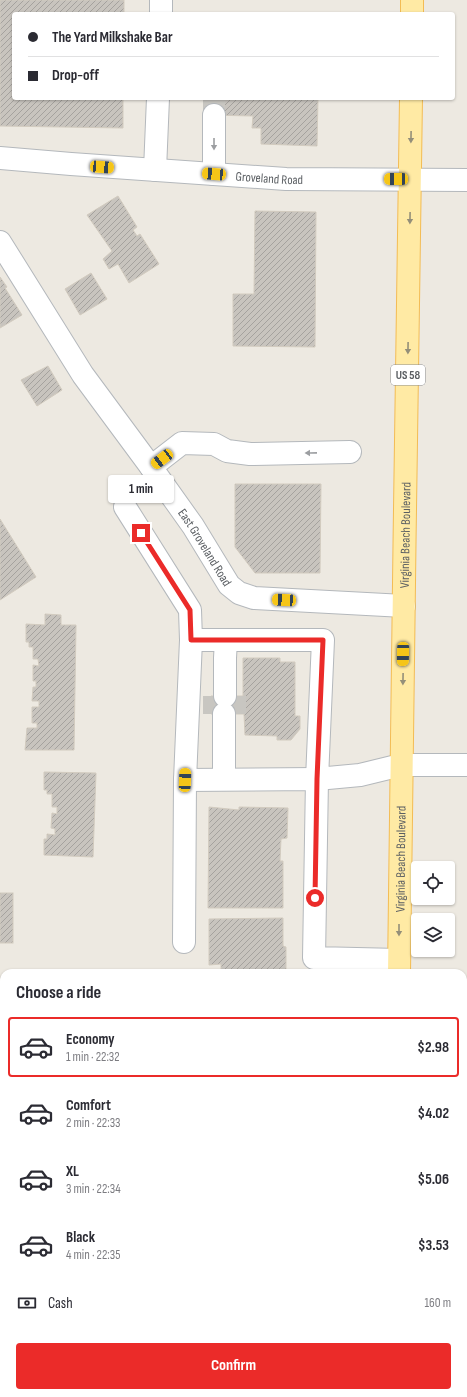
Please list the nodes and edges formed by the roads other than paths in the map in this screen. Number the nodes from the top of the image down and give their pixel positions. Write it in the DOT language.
graph roads {
  1 [pos="161,0"];
  2 [pos="412,0"];
  3 [pos="161,12"];
  4 [pos="412,12"];
  5 [pos="158,100"];
  6 [pos="411,100"];
  7 [pos="214,115"];
  8 [pos="0,158"];
  9 [pos="155,170"];
  10 [pos="214,174"];
  11 [pos="410,179"];
  12 [pos="467,180"];
  13 [pos="0,242"];
  14 [pos="350,452"];
  15 [pos="151,467"];
  16 [pos="125,507"];
  17 [pos="404,606"];
  18 [pos="191,640"];
  19 [pos="226,649"];
  20 [pos="401,765"];
  21 [pos="467,765"];
  22 [pos="317,779"];
  23 [pos="185,780"];
  24 [pos="224,780"];
  25 [pos="184,942"];
  26 [pos="399,966"];
  1 -- 3 [label="street"];
  2 -- 4 [label="main road"];
  5 -- 9 [label="street"];
  6 -- 11 [label="main road, Virginia Beach Boulevard / US 58, one-way"];
  7 -- 10 [label="street, one-way"];
  8 -- 9 [label="street, Groveland Road"];
  9 -- 10 [label="street, Groveland Road"];
  10 -- 11 [label="street, Groveland Road"];
  11 -- 12 [label="street, Groveland Road"];
  11 -- 17 [label="main road, Virginia Beach Boulevard / US 58, one-way"];
  13 -- 15 [label="street, East Groveland Road"];
  14 -- 15 [label="street, one-way"];
  15 -- 17 [label="street, East Groveland Road"];
  16 -- 18 [label="street"];
  17 -- 20 [label="main road, Virginia Beach Boulevard / US 58, one-way"];
  18 -- 19 [label="street"];
  18 -- 23 [label="street"];
  19 -- 22 [label="street"];
  19 -- 24 [label="street"];
  20 -- 21 [label="street"];
  20 -- 22 [label="street"];
  20 -- 26 [label="main road, Virginia Beach Boulevard / US 58, one-way"];
  22 -- 24 [label="street"];
  22 -- 26 [label="street"];
  23 -- 24 [label="street"];
  23 -- 25 [label="street"];
}
